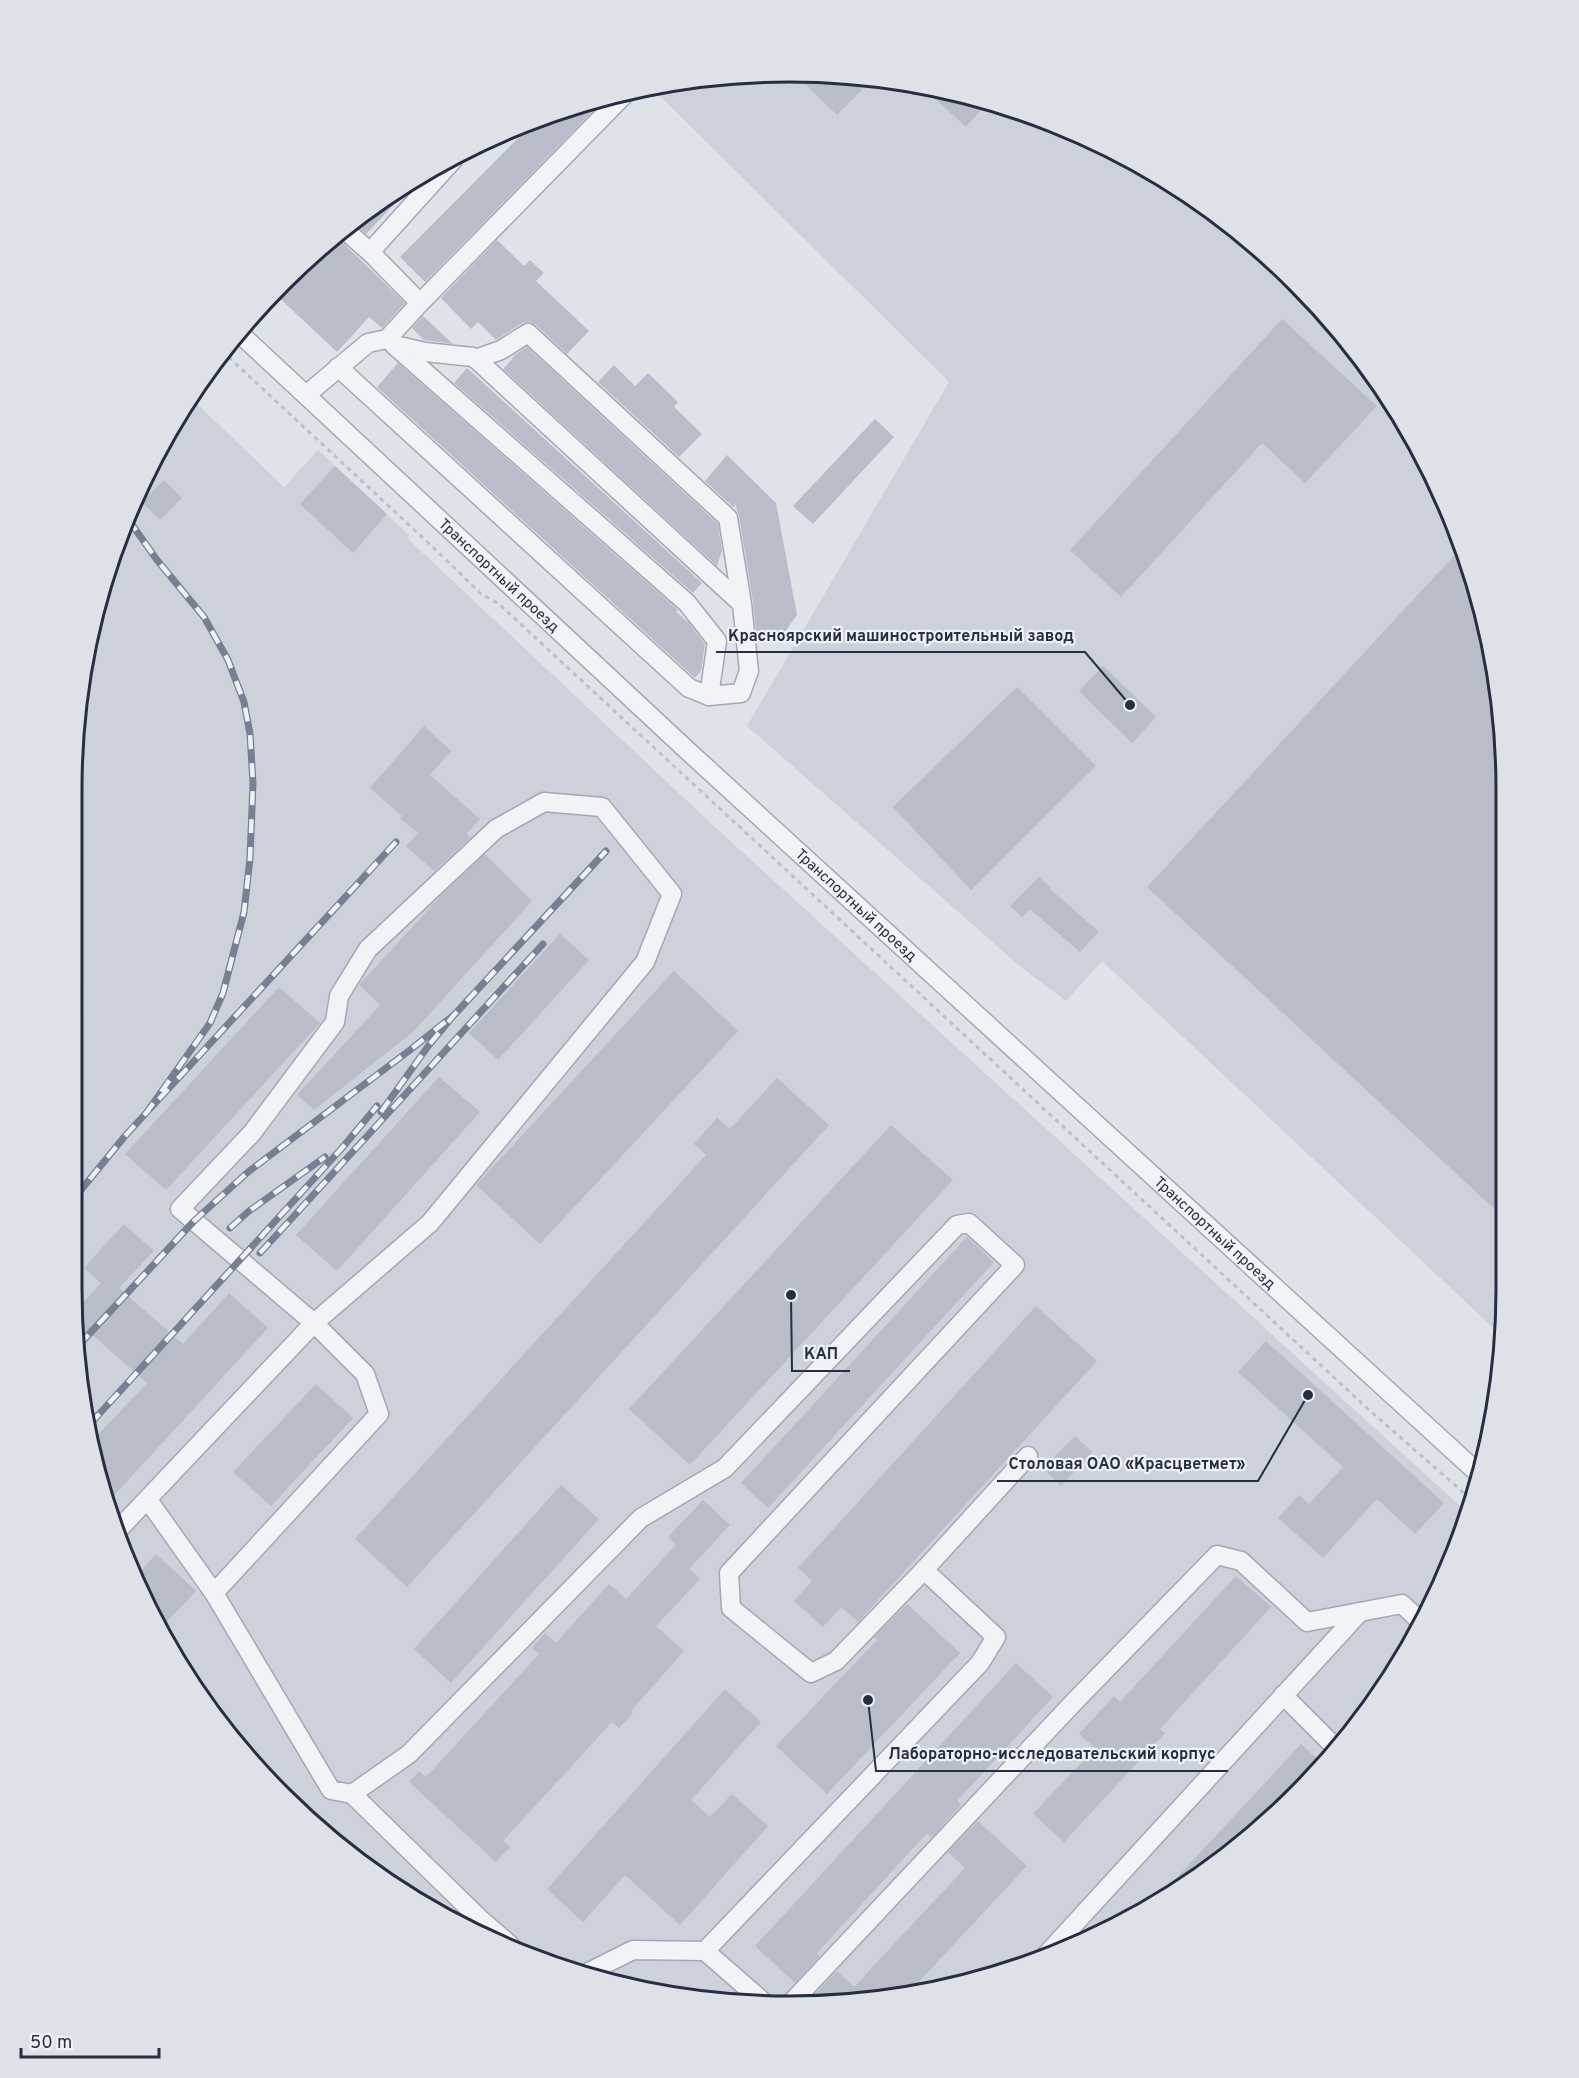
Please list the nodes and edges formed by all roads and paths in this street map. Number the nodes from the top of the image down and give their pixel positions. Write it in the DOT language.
graph roads {
  1 [pos="614,105"];
  2 [pos="439,175"];
  3 [pos="351,235"];
  4 [pos="370,252"];
  5 [pos="420,303"];
  6 [pos="245,339"];
  7 [pos="391,342"];
  8 [pos="230,358"];
  9 [pos="476,360"];
  10 [pos="338,367"];
  11 [pos="306,395"];
  12 [pos="742,604"];
  13 [pos="709,696"];
  14 [pos="314,1323"];
  15 [pos="1028,1456"];
  16 [pos="1473,1468"];
  17 [pos="1465,1494"];
  18 [pos="148,1500"];
  19 [pos="123,1525"];
  20 [pos="924,1570"];
  21 [pos="213,1593"];
  22 [pos="1360,1612"];
  23 [pos="1416,1617"];
  24 [pos="1283,1695"];
  25 [pos="1331,1743"];
  26 [pos="352,1794"];
  27 [pos="469,1919"];
  28 [pos="1057,1943"];
  29 [pos="705,1951"];
  30 [pos="597,1968"];
  31 [pos="754,1994"];
  32 [pos="798,1996"];
  1 -- 5 [label="street"];
  2 -- 4 [label="street"];
  3 -- 4 [label="street"];
  4 -- 5 [label="street"];
  5 -- 7 [label="street"];
  6 -- 11 [label="street, Транспортный проезд"];
  7 -- 9 [label="street"];
  7 -- 10 [label="street"];
  7 -- 13 [label="street"];
  8 -- 17 [label="path"];
  9 -- 12 [label="street"];
  9 -- 12 [label="street"];
  10 -- 11 [label="street"];
  10 -- 13 [label="street"];
  11 -- 16 [label="street, Транспортный проезд"];
  12 -- 13 [label="street"];
  14 -- 14 [label="street"];
  14 -- 18 [label="street"];
  14 -- 21 [label="street"];
  15 -- 20 [label="street"];
  18 -- 19 [label="street"];
  18 -- 21 [label="street"];
  20 -- 26 [label="street"];
  20 -- 29 [label="street"];
  21 -- 26 [label="street"];
  22 -- 23 [label="street"];
  22 -- 24 [label="street"];
  22 -- 32 [label="street"];
  24 -- 25 [label="street"];
  24 -- 28 [label="street"];
  26 -- 27 [label="street"];
  29 -- 30 [label="street"];
  29 -- 31 [label="street"];
}
